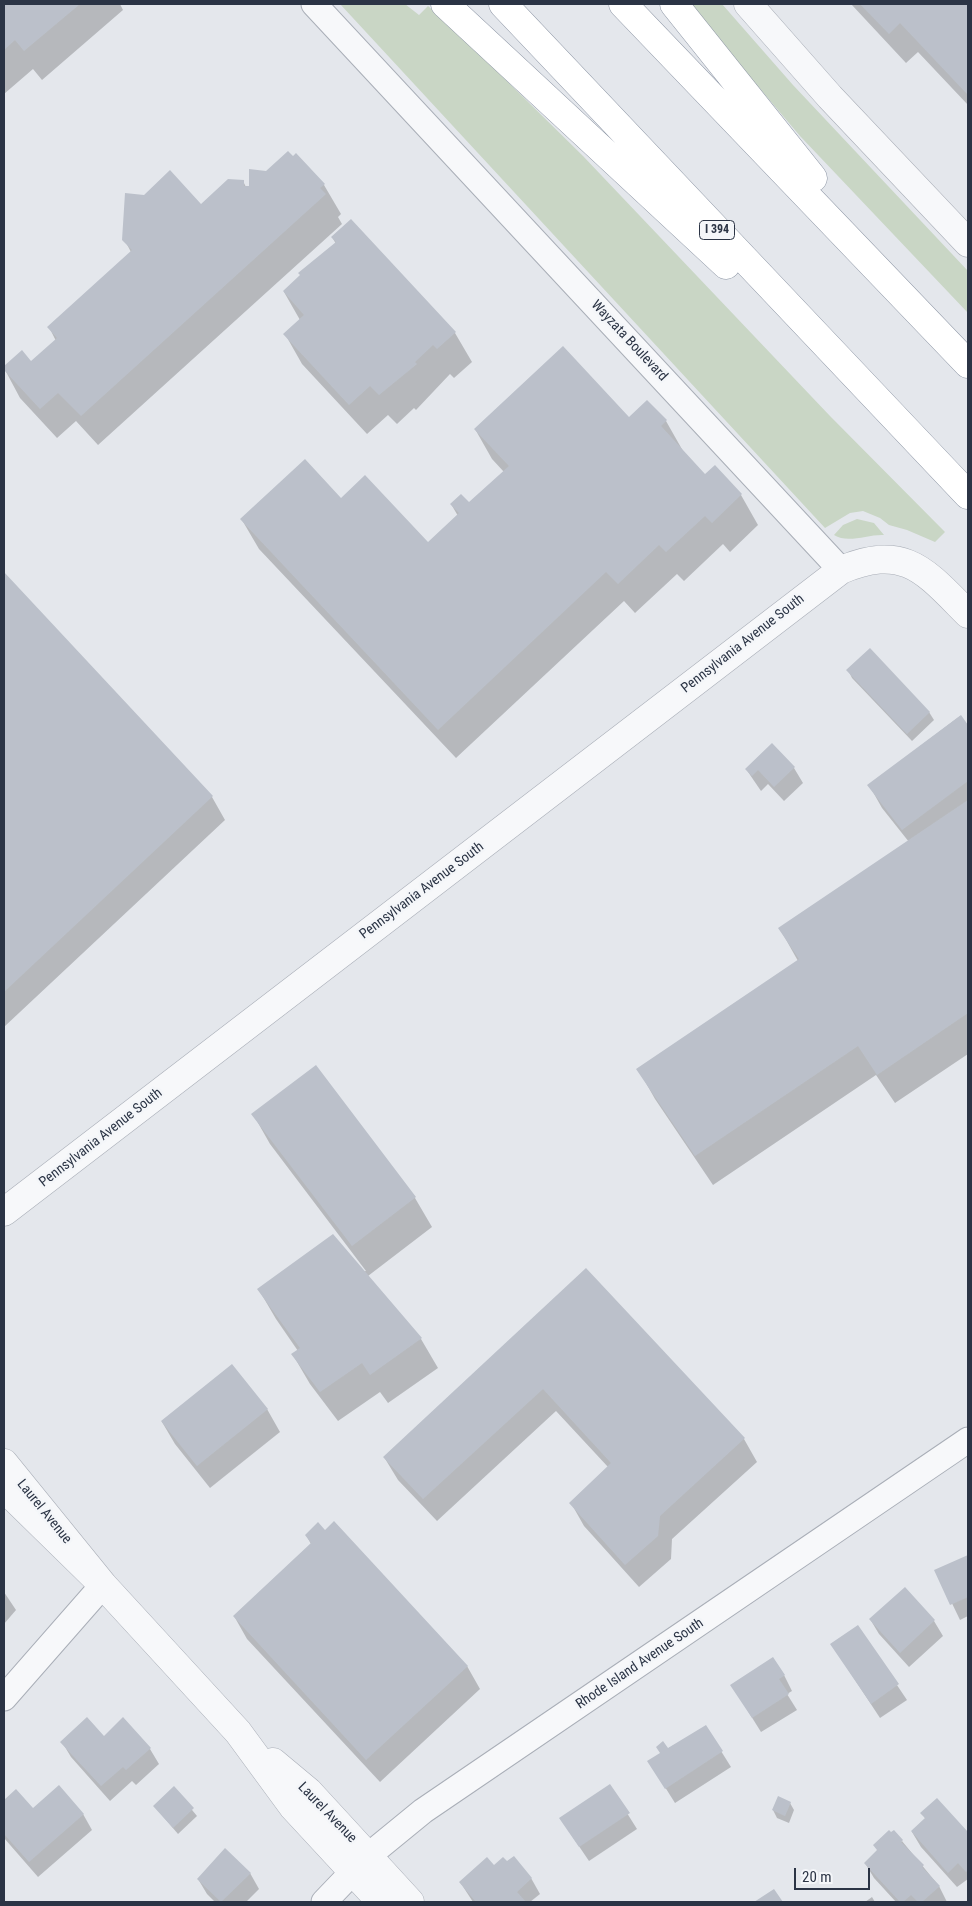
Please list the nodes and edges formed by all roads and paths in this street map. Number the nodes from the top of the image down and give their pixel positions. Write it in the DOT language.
graph roads {
  1 [pos="314,4"];
  2 [pos="445,4"];
  3 [pos="503,4"];
  4 [pos="623,4"];
  5 [pos="674,4"];
  6 [pos="748,4"];
  7 [pos="968,243"];
  8 [pos="917,309"];
  9 [pos="968,364"];
  10 [pos="931,456"];
  11 [pos="968,496"];
  12 [pos="841,570"];
  13 [pos="968,614"];
  14 [pos="4,1212"];
  15 [pos="968,1440"];
  16 [pos="4,1463"];
  17 [pos="4,1488"];
  18 [pos="103,1585"];
  19 [pos="4,1698"];
  20 [pos="360,1864"];
  21 [pos="324,1902"];
  22 [pos="381,1902"];
  23 [pos="410,1902"];
  1 -- 12 [label="street, Wayzata Boulevard"];
  2 -- 10 [label="highway"];
  3 -- 10 [label="highway, I 394"];
  4 -- 8 [label="highway"];
  5 -- 8 [label="highway"];
  6 -- 7 [label="street"];
  8 -- 9 [label="highway"];
  10 -- 11 [label="highway, I 394"];
  12 -- 13 [label="street"];
  12 -- 14 [label="street, Pennsylvania Avenue South"];
  15 -- 20 [label="street, Rhode Island Avenue South"];
  16 -- 18 [label="street, Laurel Avenue"];
  17 -- 18 [label="street, Laurel Avenue"];
  18 -- 19 [label="street"];
  18 -- 20 [label="street, Laurel Avenue"];
  20 -- 21 [label="street, Rhode Island Avenue South"];
  20 -- 22 [label="street, Laurel Avenue"];
  20 -- 23 [label="street, Laurel Avenue"];
}
